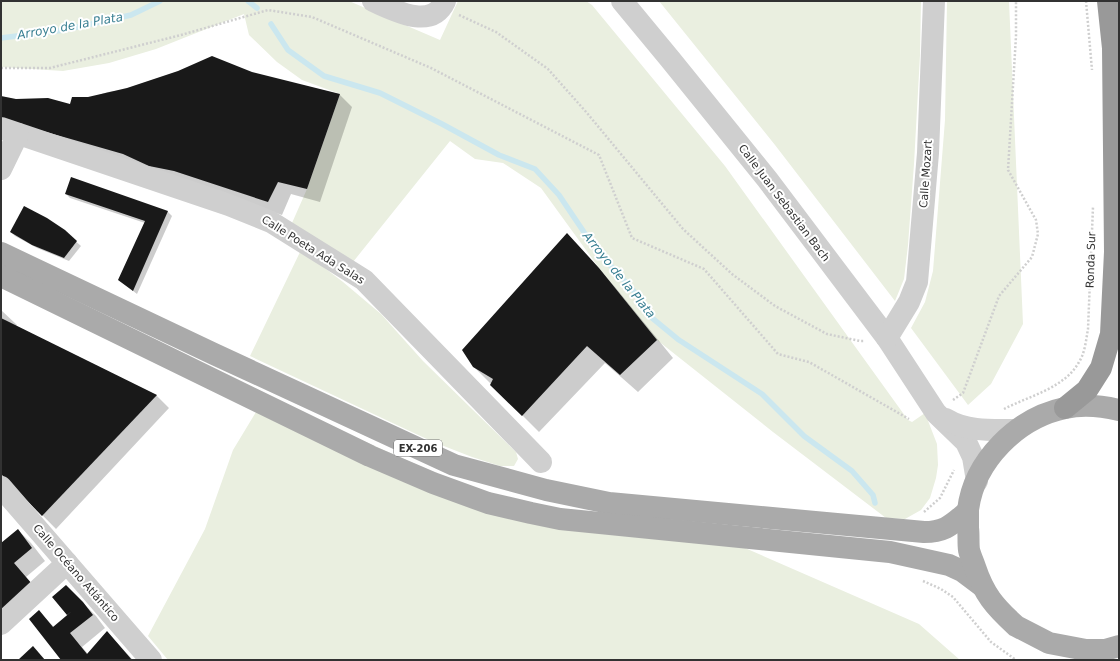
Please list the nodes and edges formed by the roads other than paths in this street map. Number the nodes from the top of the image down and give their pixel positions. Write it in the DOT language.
graph roads {
  1 [pos="373,1"];
  2 [pos="622,1"];
  3 [pos="934,1"];
  4 [pos="1108,1"];
  5 [pos="440,7"];
  6 [pos="9,131"];
  7 [pos="1,169"];
  8 [pos="1,253"];
  9 [pos="1,276"];
  10 [pos="886,338"];
  11 [pos="1065,408"];
  12 [pos="1119,410"];
  13 [pos="936,413"];
  14 [pos="1016,430"];
  15 [pos="541,462"];
  16 [pos="977,480"];
  17 [pos="1,487"];
  18 [pos="968,510"];
  19 [pos="67,562"];
  20 [pos="982,586"];
  21 [pos="1,624"];
  22 [pos="1119,646"];
  23 [pos="151,660"];
  1 -- 5 [label="street"];
  2 -- 10 [label="street, Calle Juan Sebastian Bach"];
  3 -- 10 [label="street, Calle Mozart"];
  4 -- 11 [label="highway"];
  6 -- 7 [label="street"];
  6 -- 15 [label="street, Calle Poeta Ada Salas"];
  8 -- 18 [label="main road, EX-206"];
  9 -- 20 [label="main road"];
  10 -- 13 [label="street, Calle Juan Sebastian Bach"];
  11 -- 12 [label="main road"];
  11 -- 14 [label="main road"];
  13 -- 14 [label="street, Calle Juan Sebastian Bach"];
  13 -- 16 [label="street, Calle Juan Sebastian Bach"];
  14 -- 16 [label="main road"];
  16 -- 18 [label="main road"];
  17 -- 19 [label="street, Calle Océano Atlántico"];
  18 -- 20 [label="main road"];
  19 -- 21 [label="street"];
  19 -- 23 [label="street, Calle Océano Atlántico"];
  20 -- 22 [label="main road"];
}
